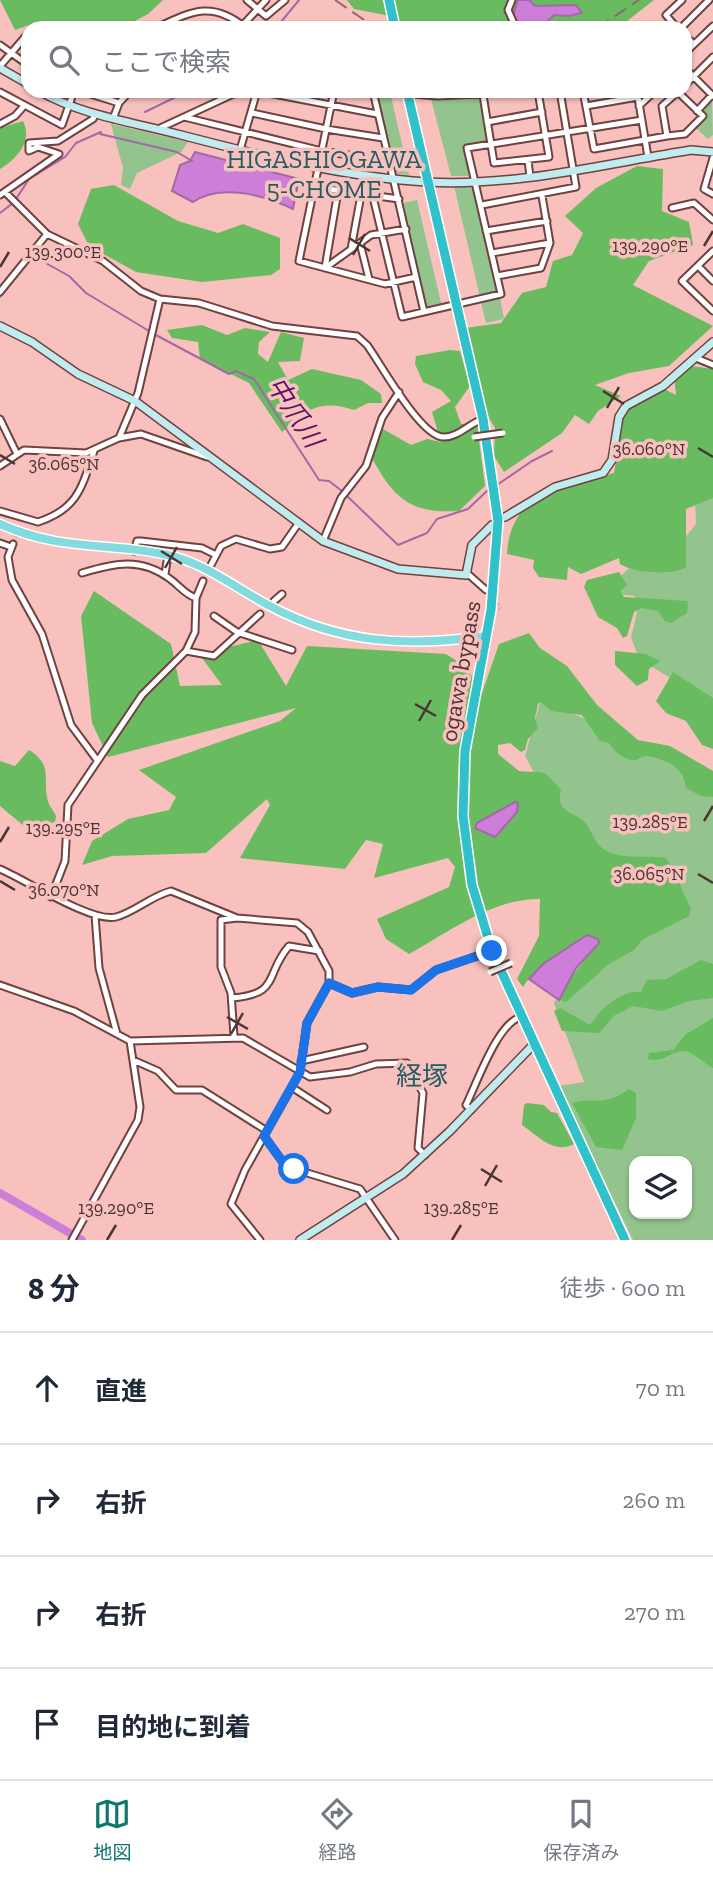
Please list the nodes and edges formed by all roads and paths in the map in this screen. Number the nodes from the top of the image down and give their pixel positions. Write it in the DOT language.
graph roads {
  1 [pos="247,0"];
  2 [pos="266,0"];
  3 [pos="285,0"];
  4 [pos="390,0"];
  5 [pos="512,0"];
  6 [pos="681,0"];
  7 [pos="709,0"];
  8 [pos="257,10"];
  9 [pos="169,21"];
  10 [pos="234,21"];
  11 [pos="248,21"];
  12 [pos="394,21"];
  13 [pos="513,21"];
  14 [pos="672,21"];
  15 [pos="686,21"];
  16 [pos="713,26"];
  17 [pos="21,42"];
  18 [pos="694,44"];
  19 [pos="0,45"];
  20 [pos="11,54"];
  21 [pos="713,57"];
  22 [pos="21,60"];
  23 [pos="0,67"];
  24 [pos="694,76"];
  25 [pos="21,80"];
  26 [pos="711,92"];
  27 [pos="1,94"];
  28 [pos="54,98"];
  29 [pos="71,98"];
  30 [pos="107,98"];
  31 [pos="124,98"];
  32 [pos="225,98"];
  33 [pos="256,98"];
  34 [pos="290,98"];
  35 [pos="332,98"];
  36 [pos="374,98"];
  37 [pos="409,98"];
  38 [pos="483,98"];
  39 [pos="539,98"];
  40 [pos="562,98"];
  41 [pos="584,98"];
  42 [pos="620,98"];
  43 [pos="638,98"];
  44 [pos="648,98"];
  45 [pos="671,98"];
  46 [pos="685,98"];
  47 [pos="119,103"];
  48 [pos="68,105"];
  49 [pos="586,106"];
  50 [pos="639,106"];
  51 [pos="23,107"];
  52 [pos="330,107"];
  53 [pos="697,111"];
  54 [pos="542,112"];
  55 [pos="251,113"];
  56 [pos="95,114"];
  57 [pos="377,114"];
  58 [pos="184,117"];
  59 [pos="114,120"];
  60 [pos="642,120"];
  61 [pos="487,122"];
  62 [pos="0,124"];
  63 [pos="158,129"];
  64 [pos="589,129"];
  65 [pos="326,130"];
  66 [pos="567,132"];
  67 [pos="246,134"];
  68 [pos="545,136"];
  69 [pos="667,136"];
  70 [pos="383,138"];
  71 [pos="645,141"];
  72 [pos="490,144"];
  73 [pos="240,149"];
  74 [pos="322,151"];
  75 [pos="713,152"];
  76 [pos="648,157"];
  77 [pos="713,158"];
  78 [pos="528,160"];
  79 [pos="388,161"];
  80 [pos="317,169"];
  81 [pos="574,170"];
  82 [pos="712,170"];
  83 [pos="530,177"];
  84 [pos="394,179"];
  85 [pos="475,181"];
  86 [pos="429,182"];
  87 [pos="314,187"];
  88 [pos="338,191"];
  89 [pos="2,193"];
  90 [pos="713,194"];
  91 [pos="361,195"];
  92 [pos="542,195"];
  93 [pos="373,197"];
  94 [pos="399,199"];
  95 [pos="482,205"];
  96 [pos="672,208"];
  97 [pos="713,220"];
  98 [pos="547,221"];
  99 [pos="406,229"];
  100 [pos="486,231"];
  101 [pos="382,233"];
  102 [pos="47,234"];
  103 [pos="360,243"];
  104 [pos="550,243"];
  105 [pos="351,249"];
  106 [pos="713,251"];
  107 [pos="492,253"];
  108 [pos="698,266"];
  109 [pos="325,268"];
  110 [pos="497,276"];
  111 [pos="416,277"];
  112 [pos="369,279"];
  113 [pos="713,281"];
  114 [pos="393,282"];
  115 [pos="0,292"];
  116 [pos="160,299"];
  117 [pos="456,305"];
  118 [pos="713,311"];
  119 [pos="424,312"];
  120 [pos="0,326"];
  121 [pos="713,342"];
  122 [pos="696,358"];
  123 [pos="713,365"];
  124 [pos="398,392"];
  125 [pos="135,401"];
  126 [pos="0,419"];
  127 [pos="482,419"];
  128 [pos="503,433"];
  129 [pos="119,438"];
  130 [pos="474,438"];
  131 [pos="94,451"];
  132 [pos="16,452"];
  133 [pos="215,458"];
  134 [pos="0,466"];
  135 [pos="0,511"];
  136 [pos="505,517"];
  137 [pos="0,524"];
  138 [pos="298,524"];
  139 [pos="492,525"];
  140 [pos="323,541"];
  141 [pos="0,543"];
  142 [pos="134,551"];
  143 [pos="167,555"];
  144 [pos="216,555"];
  145 [pos="211,565"];
  146 [pos="82,573"];
  147 [pos="468,574"];
  148 [pos="164,575"];
  149 [pos="203,581"];
  150 [pos="486,590"];
  151 [pos="282,594"];
  152 [pos="196,598"];
  153 [pos="274,601"];
  154 [pos="260,614"];
  155 [pos="214,616"];
  156 [pos="239,632"];
  157 [pos="486,636"];
  158 [pos="292,650"];
  159 [pos="186,651"];
  160 [pos="97,760"];
  161 [pos="0,869"];
  162 [pos="51,897"];
  163 [pos="95,915"];
  164 [pos="237,918"];
  165 [pos="318,951"];
  166 [pos="492,951"];
  167 [pos="511,963"];
  168 [pos="490,972"];
  169 [pos="329,983"];
  170 [pos="0,985"];
  171 [pos="232,998"];
  172 [pos="521,1017"];
  173 [pos="117,1034"];
  174 [pos="234,1036"];
  175 [pos="131,1041"];
  176 [pos="533,1045"];
  177 [pos="364,1047"];
  178 [pos="133,1060"];
  179 [pos="301,1061"];
  180 [pos="300,1072"];
  181 [pos="293,1088"];
  182 [pos="327,1110"];
  183 [pos="471,1110"];
  184 [pos="266,1133"];
  185 [pos="425,1155"];
  186 [pos="366,1199"];
  187 [pos="72,1240"];
  188 [pos="260,1240"];
  189 [pos="300,1240"];
  190 [pos="394,1240"];
  191 [pos="625,1240"];
  1 -- 8 [label="street"];
  2 -- 8 [label="street"];
  3 -- 8 [label="street"];
  4 -- 12 [label="highway"];
  5 -- 13 [label="street"];
  6 -- 14 [label="street"];
  7 -- 15 [label="street"];
  8 -- 11 [label="street"];
  9 -- 10 [label="street"];
  16 -- 18 [label="street"];
  17 -- 20 [label="street"];
  19 -- 20 [label="street"];
  20 -- 22 [label="street"];
  20 -- 23 [label="street"];
  21 -- 24 [label="street"];
  23 -- 25 [label="street"];
  24 -- 26 [label="street"];
  26 -- 53 [label="street"];
  27 -- 51 [label="street"];
  28 -- 48 [label="street"];
  29 -- 48 [label="street"];
  30 -- 47 [label="street"];
  31 -- 47 [label="street"];
  32 -- 58 [label="street"];
  33 -- 55 [label="street"];
  34 -- 52 [label="street"];
  35 -- 52 [label="street"];
  36 -- 57 [label="street"];
  37 -- 86 [label="highway, ogawa bypass"];
  38 -- 61 [label="street"];
  39 -- 54 [label="street"];
  40 -- 66 [label="street"];
  41 -- 49 [label="street"];
  42 -- 49 [label="street"];
  43 -- 50 [label="street"];
  44 -- 50 [label="street"];
  45 -- 69 [label="street"];
  46 -- 53 [label="street"];
  47 -- 59 [label="street"];
  48 -- 51 [label="street"];
  48 -- 56 [label="street"];
  49 -- 64 [label="street"];
  50 -- 60 [label="street"];
  51 -- 62 [label="street"];
  52 -- 57 [label="street"];
  52 -- 65 [label="street"];
  53 -- 69 [label="street"];
  54 -- 61 [label="street"];
  54 -- 68 [label="street"];
  55 -- 65 [label="street"];
  55 -- 67 [label="street"];
  56 -- 59 [label="street"];
  56 -- 89 [label="street"];
  57 -- 70 [label="street"];
  58 -- 63 [label="street"];
  58 -- 67 [label="street"];
  59 -- 63 [label="street"];
  60 -- 64 [label="street"];
  60 -- 71 [label="street"];
  61 -- 72 [label="street"];
  63 -- 73 [label="street"];
  64 -- 66 [label="street"];
  64 -- 71 [label="street"];
  65 -- 70 [label="street"];
  65 -- 74 [label="street"];
  66 -- 68 [label="street"];
  66 -- 81 [label="street"];
  67 -- 73 [label="street"];
  67 -- 74 [label="street"];
  68 -- 72 [label="street"];
  68 -- 78 [label="street"];
  69 -- 71 [label="street"];
  70 -- 79 [label="street"];
  71 -- 76 [label="street"];
  72 -- 78 [label="street"];
  72 -- 85 [label="street"];
  73 -- 80 [label="street"];
  74 -- 79 [label="street"];
  74 -- 80 [label="street"];
  75 -- 76 [label="street"];
  76 -- 81 [label="street"];
  77 -- 82 [label="street"];
  78 -- 83 [label="street"];
  79 -- 84 [label="street"];
  80 -- 84 [label="street"];
  80 -- 87 [label="street"];
  81 -- 83 [label="street"];
  81 -- 92 [label="street"];
  82 -- 90 [label="street"];
  83 -- 85 [label="street"];
  84 -- 86 [label="street"];
  84 -- 94 [label="street"];
  85 -- 86 [label="street"];
  85 -- 95 [label="street"];
  86 -- 117 [label="highway, ogawa bypass"];
  87 -- 88 [label="street"];
  87 -- 109 [label="street"];
  88 -- 91 [label="street"];
  88 -- 109 [label="street"];
  89 -- 102 [label="street"];
  91 -- 93 [label="street"];
  91 -- 105 [label="street"];
  92 -- 95 [label="street"];
  92 -- 98 [label="street"];
  93 -- 94 [label="street"];
  93 -- 101 [label="street"];
  94 -- 99 [label="street"];
  95 -- 100 [label="street"];
  96 -- 97 [label="street"];
  98 -- 100 [label="street"];
  98 -- 104 [label="street"];
  99 -- 101 [label="street"];
  99 -- 111 [label="street"];
  100 -- 107 [label="street"];
  101 -- 103 [label="street"];
  101 -- 114 [label="street"];
  102 -- 115 [label="street"];
  102 -- 116 [label="street"];
  103 -- 105 [label="street"];
  103 -- 112 [label="street"];
  104 -- 107 [label="street"];
  104 -- 110 [label="street"];
  105 -- 109 [label="street"];
  106 -- 108 [label="street"];
  107 -- 110 [label="street"];
  108 -- 113 [label="street"];
  108 -- 118 [label="street"];
  109 -- 112 [label="street"];
  110 -- 117 [label="street"];
  111 -- 114 [label="street"];
  111 -- 119 [label="street"];
  112 -- 114 [label="street"];
  114 -- 119 [label="street"];
  116 -- 124 [label="street"];
  116 -- 125 [label="street"];
  117 -- 119 [label="street"];
  117 -- 127 [label="highway, ogawa bypass"];
  120 -- 125 [label="street"];
  121 -- 122 [label="street"];
  122 -- 123 [label="street"];
  122 -- 136 [label="street"];
  124 -- 127 [label="street"];
  124 -- 140 [label="street"];
  125 -- 129 [label="street"];
  125 -- 133 [label="street"];
  126 -- 132 [label="street"];
  127 -- 157 [label="highway, ogawa bypass"];
  128 -- 130 [label="street, bridge"];
  129 -- 131 [label="street"];
  129 -- 133 [label="street"];
  131 -- 132 [label="street"];
  131 -- 135 [label="street"];
  132 -- 134 [label="street"];
  133 -- 138 [label="street"];
  137 -- 142 [label="main road"];
  138 -- 140 [label="street"];
  138 -- 144 [label="street"];
  139 -- 147 [label="street"];
  140 -- 147 [label="street"];
  141 -- 160 [label="street"];
  142 -- 143 [label="main road"];
  142 -- 144 [label="street"];
  143 -- 148 [label="street"];
  143 -- 157 [label="main road"];
  144 -- 145 [label="street"];
  146 -- 148 [label="street"];
  147 -- 150 [label="street"];
  148 -- 152 [label="street"];
  149 -- 152 [label="street"];
  151 -- 153 [label="street"];
  152 -- 159 [label="street"];
  154 -- 156 [label="street"];
  155 -- 156 [label="street"];
  156 -- 158 [label="street"];
  156 -- 159 [label="street"];
  157 -- 166 [label="highway, ogawa bypass"];
  159 -- 160 [label="street"];
  160 -- 162 [label="street"];
  161 -- 162 [label="street"];
  162 -- 163 [label="street"];
  163 -- 164 [label="street"];
  163 -- 173 [label="street"];
  164 -- 165 [label="street"];
  164 -- 171 [label="street"];
  165 -- 169 [label="street"];
  165 -- 171 [label="street"];
  166 -- 169 [label="street"];
  166 -- 172 [label="highway, ogawa bypass"];
  167 -- 168 [label="street, bridge"];
  169 -- 179 [label="street"];
  170 -- 173 [label="street"];
  171 -- 174 [label="street"];
  172 -- 176 [label="highway, ogawa bypass"];
  172 -- 183 [label="street"];
  173 -- 175 [label="street"];
  174 -- 175 [label="street"];
  174 -- 180 [label="street"];
  175 -- 178 [label="street"];
  176 -- 183 [label="street"];
  176 -- 191 [label="highway"];
  177 -- 179 [label="street"];
  178 -- 184 [label="street"];
  178 -- 187 [label="street"];
  179 -- 180 [label="street"];
  180 -- 181 [label="street"];
  180 -- 185 [label="street"];
  181 -- 182 [label="street"];
  181 -- 184 [label="street"];
  183 -- 185 [label="street"];
  184 -- 186 [label="street"];
  184 -- 188 [label="street"];
  185 -- 186 [label="street"];
  186 -- 189 [label="street"];
  186 -- 190 [label="street"];
}
